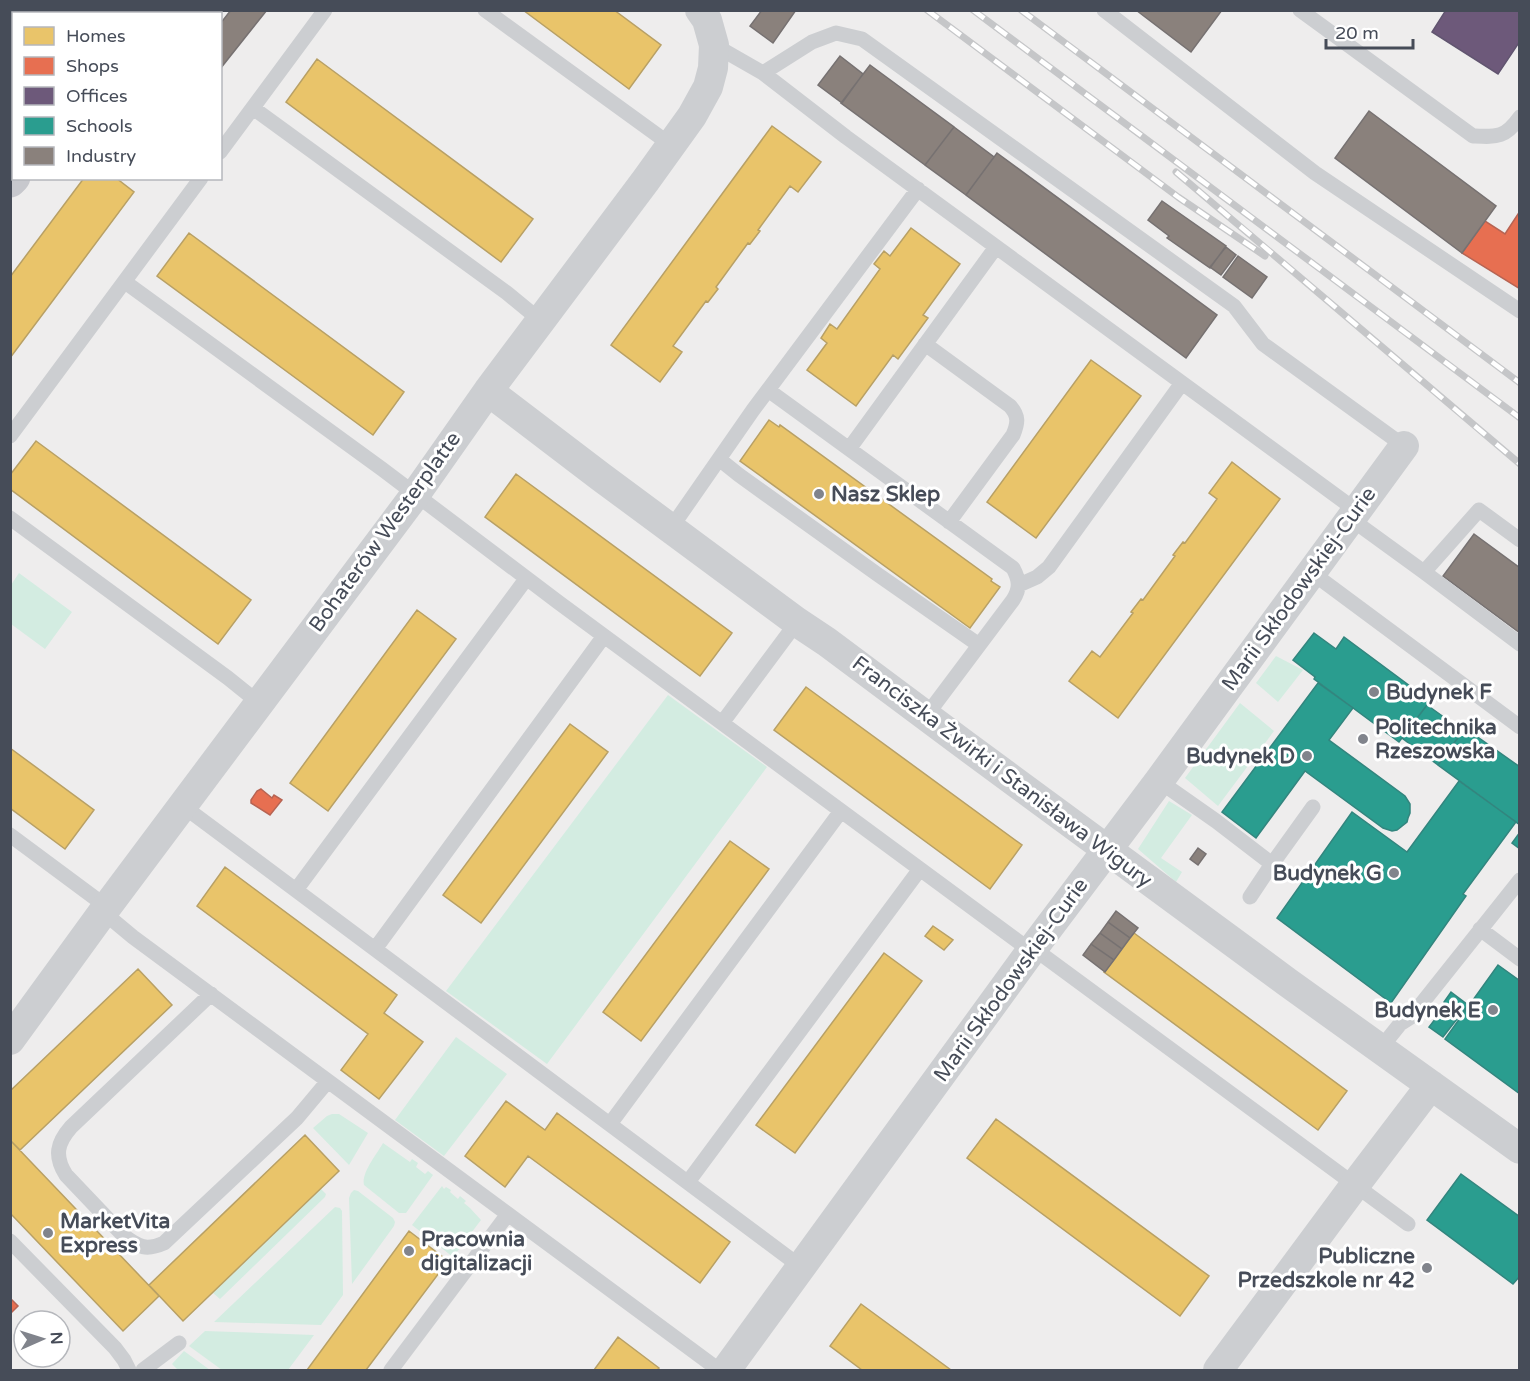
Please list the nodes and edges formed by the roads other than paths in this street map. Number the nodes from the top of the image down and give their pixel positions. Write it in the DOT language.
graph roads {
  1 [pos="326,10"];
  2 [pos="485,10"];
  3 [pos="700,10"];
  4 [pos="1104,10"];
  5 [pos="1300,10"];
  6 [pos="714,45"];
  7 [pos="763,73"];
  8 [pos="253,108"];
  9 [pos="1520,117"];
  10 [pos="671,145"];
  11 [pos="222,149"];
  12 [pos="200,180"];
  13 [pos="918,189"];
  14 [pos="996,247"];
  15 [pos="125,282"];
  16 [pos="1520,311"];
  17 [pos="541,321"];
  18 [pos="925,344"];
  19 [pos="1182,383"];
  20 [pos="768,390"];
  21 [pos="488,391"];
  22 [pos="10,436"];
  23 [pos="1404,446"];
  24 [pos="849,449"];
  25 [pos="719,459"];
  26 [pos="415,495"];
  27 [pos="1354,515"];
  28 [pos="10,518"];
  29 [pos="949,522"];
  30 [pos="671,528"];
  31 [pos="1520,540"];
  32 [pos="1311,572"];
  33 [pos="1424,572"];
  34 [pos="526,579"];
  35 [pos="1019,585"];
  36 [pos="797,622"];
  37 [pos="604,636"];
  38 [pos="1520,644"];
  39 [pos="980,645"];
  40 [pos="259,703"];
  41 [pos="926,716"];
  42 [pos="722,723"];
  43 [pos="1520,727"];
  44 [pos="1159,781"];
  45 [pos="183,806"];
  46 [pos="1313,807"];
  47 [pos="842,811"];
  48 [pos="10,835"];
  49 [pos="1107,850"];
  50 [pos="1272,864"];
  51 [pos="920,869"];
  52 [pos="1520,880"];
  53 [pos="296,890"];
  54 [pos="1250,897"];
  55 [pos="105,910"];
  56 [pos="1480,929"];
  57 [pos="375,949"];
  58 [pos="1032,950"];
  59 [pos="1520,959"];
  60 [pos="211,994"];
  61 [pos="10,1040"];
  62 [pos="1380,1049"];
  63 [pos="328,1081"];
  64 [pos="1431,1085"];
  65 [pos="610,1124"];
  66 [pos="1520,1149"];
  67 [pos="688,1182"];
  68 [pos="1354,1185"];
  69 [pos="508,1214"];
  70 [pos="1408,1224"];
  71 [pos="10,1241"];
  72 [pos="801,1267"];
  73 [pos="179,1343"];
  74 [pos="129,1371"];
  75 [pos="143,1371"];
  76 [pos="391,1371"];
  77 [pos="720,1371"];
  78 [pos="726,1371"];
  79 [pos="1218,1371"];
  1 -- 8 [label="lane"];
  2 -- 10 [label="lane"];
  3 -- 6 [label="street, Bohaterów Westerplatte"];
  4 -- 16 [label="lane"];
  5 -- 9 [label="lane"];
  6 -- 7 [label="lane"];
  6 -- 10 [label="street, Bohaterów Westerplatte"];
  7 -- 13 [label="lane"];
  7 -- 23 [label="lane"];
  8 -- 11 [label="lane"];
  8 -- 17 [label="lane"];
  10 -- 17 [label="street, Bohaterów Westerplatte"];
  12 -- 15 [label="lane"];
  13 -- 14 [label="lane"];
  13 -- 20 [label="lane"];
  14 -- 18 [label="lane"];
  14 -- 19 [label="lane"];
  15 -- 22 [label="lane"];
  15 -- 26 [label="lane"];
  17 -- 21 [label="street, Bohaterów Westerplatte"];
  18 -- 24 [label="lane"];
  18 -- 29 [label="lane"];
  19 -- 27 [label="lane"];
  19 -- 35 [label="lane"];
  20 -- 24 [label="lane"];
  20 -- 25 [label="lane"];
  21 -- 26 [label="street, Bohaterów Westerplatte"];
  21 -- 30 [label="street, Franciszka Żwirki i Stanisława Wigury"];
  23 -- 27 [label="street, Marii Skłodowskiej-Curie"];
  24 -- 29 [label="lane"];
  25 -- 30 [label="lane"];
  25 -- 39 [label="lane"];
  26 -- 34 [label="lane"];
  26 -- 40 [label="street, Bohaterów Westerplatte"];
  27 -- 32 [label="street, Marii Skłodowskiej-Curie"];
  27 -- 33 [label="lane"];
  28 -- 40 [label="lane"];
  29 -- 35 [label="lane"];
  30 -- 36 [label="street, Franciszka Żwirki i Stanisława Wigury"];
  31 -- 33 [label="lane"];
  32 -- 43 [label="lane"];
  32 -- 44 [label="street, Marii Skłodowskiej-Curie"];
  33 -- 38 [label="lane"];
  34 -- 37 [label="lane"];
  34 -- 53 [label="lane"];
  35 -- 39 [label="lane"];
  36 -- 41 [label="street, Franciszka Żwirki i Stanisława Wigury"];
  36 -- 42 [label="lane"];
  37 -- 42 [label="lane"];
  37 -- 57 [label="lane"];
  39 -- 41 [label="lane"];
  40 -- 45 [label="street, Bohaterów Westerplatte"];
  41 -- 49 [label="street, Franciszka Żwirki i Stanisława Wigury"];
  42 -- 47 [label="lane"];
  44 -- 49 [label="street, Marii Skłodowskiej-Curie"];
  44 -- 50 [label="lane"];
  45 -- 53 [label="lane"];
  45 -- 55 [label="street, Bohaterów Westerplatte"];
  46 -- 50 [label="lane"];
  47 -- 51 [label="lane"];
  47 -- 65 [label="lane"];
  48 -- 55 [label="lane"];
  49 -- 58 [label="street, Marii Skłodowskiej-Curie"];
  49 -- 62 [label="street, Franciszka Żwirki i Stanisława Wigury"];
  50 -- 54 [label="lane"];
  51 -- 58 [label="lane"];
  51 -- 67 [label="lane"];
  52 -- 56 [label="lane"];
  53 -- 57 [label="lane"];
  55 -- 60 [label="lane"];
  55 -- 61 [label="street, Bohaterów Westerplatte"];
  56 -- 59 [label="lane"];
  56 -- 62 [label="lane"];
  57 -- 65 [label="lane"];
  58 -- 68 [label="lane"];
  58 -- 72 [label="street, Marii Skłodowskiej-Curie"];
  60 -- 63 [label="lane"];
  60 -- 63 [label="lane"];
  62 -- 64 [label="street, Franciszka Żwirki i Stanisława Wigury"];
  63 -- 69 [label="lane"];
  64 -- 66 [label="street, Franciszka Żwirki i Stanisława Wigury"];
  64 -- 68 [label="street"];
  65 -- 67 [label="lane"];
  67 -- 72 [label="lane"];
  68 -- 70 [label="lane"];
  68 -- 79 [label="street"];
  69 -- 76 [label="lane"];
  69 -- 77 [label="lane"];
  71 -- 74 [label="lane"];
  72 -- 78 [label="street, Marii Skłodowskiej-Curie"];
  73 -- 75 [label="lane"];
}
